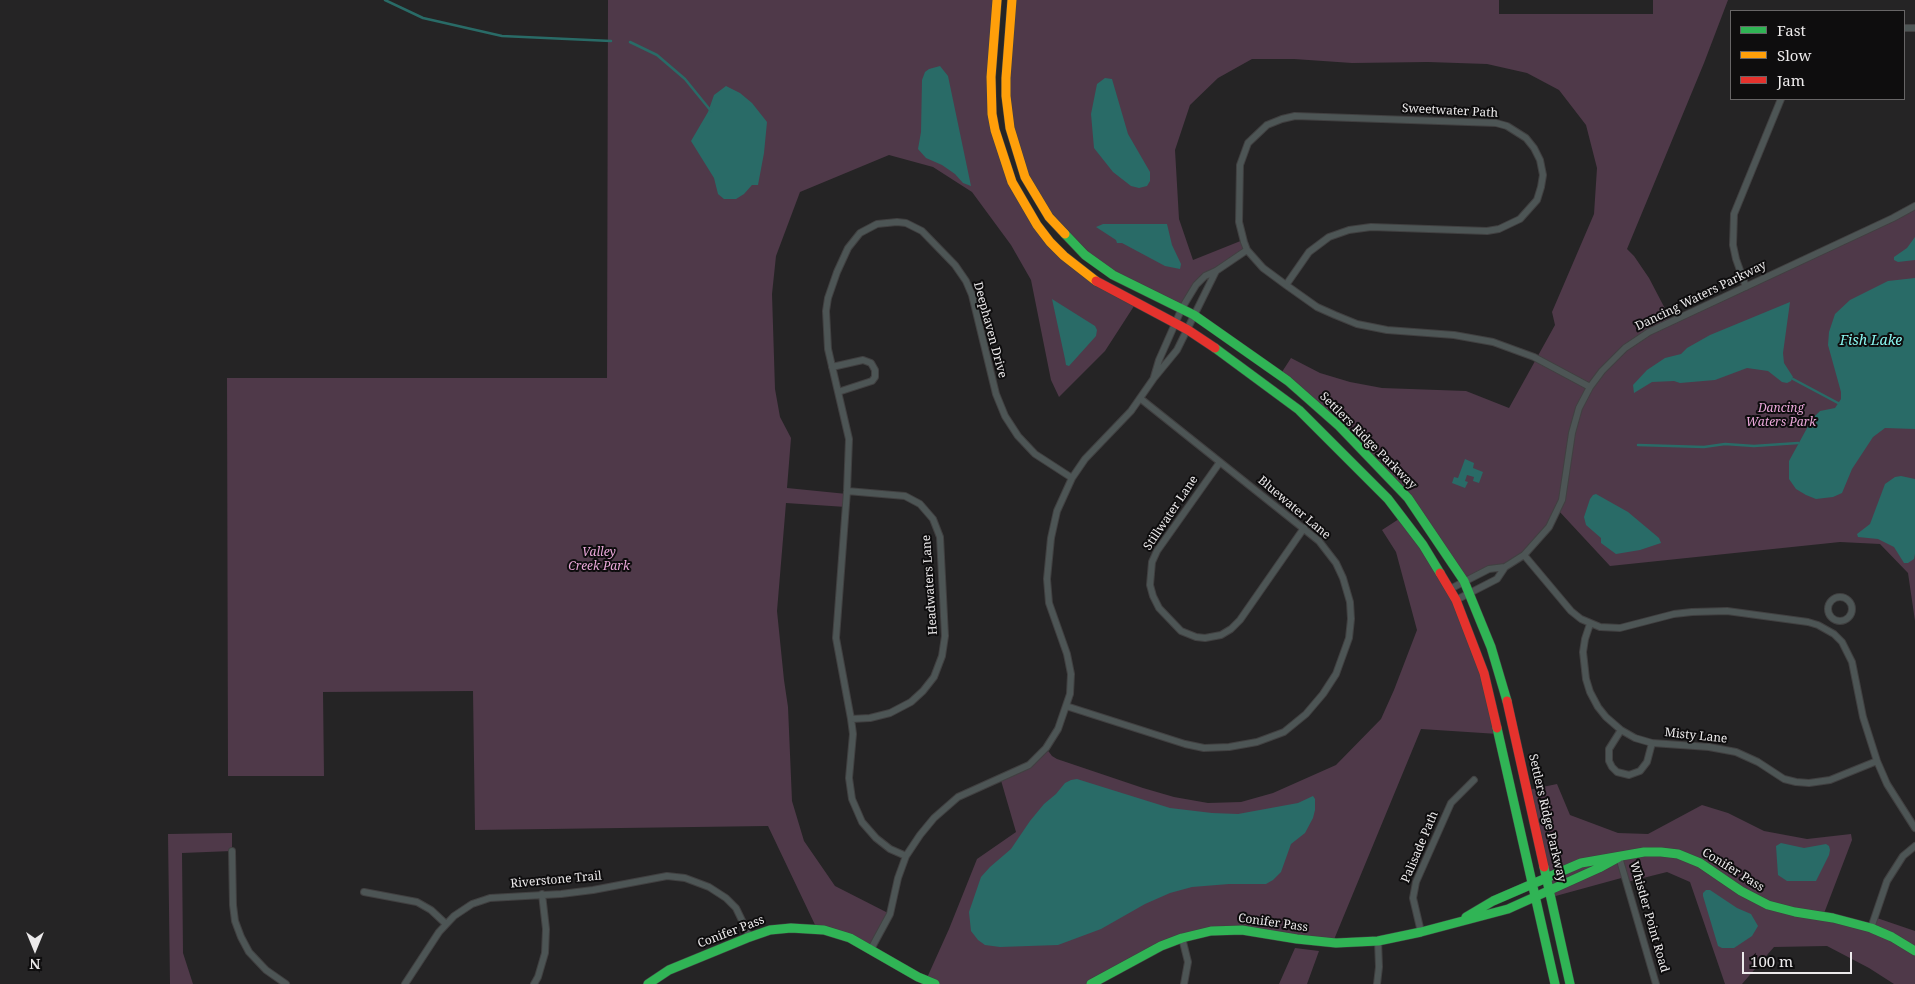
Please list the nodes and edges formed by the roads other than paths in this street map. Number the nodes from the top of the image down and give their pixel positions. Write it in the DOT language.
graph roads {
  1 [pos="997,0"];
  2 [pos="1012,0"];
  3 [pos="1781,100"];
  4 [pos="1915,206"];
  5 [pos="1247,250"];
  6 [pos="1216,271"];
  7 [pos="1286,285"];
  8 [pos="1746,287"];
  9 [pos="1182,308"];
  10 [pos="1194,315"];
  11 [pos="1176,323"];
  12 [pos="1188,330"];
  13 [pos="832,368"];
  14 [pos="1154,378"];
  15 [pos="1590,388"];
  16 [pos="838,392"];
  17 [pos="1141,399"];
  18 [pos="1220,462"];
  19 [pos="1072,478"];
  20 [pos="848,490"];
  21 [pos="1304,528"];
  22 [pos="1524,555"];
  23 [pos="1505,567"];
  24 [pos="1464,581"];
  25 [pos="1450,589"];
  26 [pos="1470,593"];
  27 [pos="1456,600"];
  28 [pos="1832,618"];
  29 [pos="1590,624"];
  30 [pos="1826,629"];
  31 [pos="1066,706"];
  32 [pos="851,719"];
  33 [pos="1621,730"];
  34 [pos="1652,743"];
  35 [pos="1877,761"];
  36 [pos="1474,780"];
  37 [pos="1915,828"];
  38 [pos="1915,846"];
  39 [pos="232,851"];
  40 [pos="906,856"];
  41 [pos="1620,857"];
  42 [pos="1548,876"];
  43 [pos="1533,884"];
  44 [pos="1550,889"];
  45 [pos="364,892"];
  46 [pos="542,894"];
  47 [pos="1536,896"];
  48 [pos="1460,921"];
  49 [pos="446,924"];
  50 [pos="1871,928"];
  51 [pos="1422,932"];
  52 [pos="750,937"];
  53 [pos="1182,938"];
  54 [pos="1378,940"];
  55 [pos="871,949"];
  56 [pos="1915,951"];
  57 [pos="286,984"];
  58 [pos="405,984"];
  59 [pos="534,984"];
  60 [pos="648,984"];
  61 [pos="935,984"];
  62 [pos="1091,984"];
  63 [pos="1184,984"];
  64 [pos="1377,984"];
  65 [pos="1555,984"];
  66 [pos="1570,984"];
  67 [pos="1656,984"];
  1 -- 11 [label="street"];
  2 -- 9 [label="street, Settlers Ridge Parkway"];
  3 -- 8 [label="street"];
  4 -- 8 [label="street, Dancing Waters Parkway"];
  5 -- 6 [label="street"];
  5 -- 7 [label="street, Sweetwater Path"];
  5 -- 7 [label="street, Sweetwater Path"];
  6 -- 9 [label="street"];
  6 -- 10 [label="street"];
  7 -- 15 [label="street, Sweetwater Path"];
  8 -- 15 [label="street, Dancing Waters Parkway"];
  9 -- 10 [label="street, Settlers Ridge Parkway"];
  9 -- 11 [label="street"];
  10 -- 12 [label="street"];
  10 -- 24 [label="street, Settlers Ridge Parkway"];
  11 -- 12 [label="street"];
  11 -- 14 [label="street"];
  12 -- 14 [label="street"];
  12 -- 25 [label="street"];
  13 -- 16 [label="street, Deephaven Drive"];
  13 -- 16 [label="street"];
  13 -- 19 [label="street, Deephaven Drive"];
  14 -- 17 [label="street"];
  15 -- 22 [label="street, Dancing Waters Parkway"];
  16 -- 20 [label="street, Deephaven Drive"];
  17 -- 18 [label="street, Bluewater Lane"];
  17 -- 19 [label="street"];
  18 -- 21 [label="street, Bluewater Lane"];
  18 -- 21 [label="street, Stillwater Lane"];
  19 -- 31 [label="street"];
  20 -- 32 [label="street, Deephaven Drive"];
  20 -- 32 [label="street, Headwaters Lane"];
  21 -- 31 [label="street, Bluewater Lane"];
  22 -- 23 [label="street, Dancing Waters Parkway"];
  22 -- 29 [label="street"];
  23 -- 24 [label="street, Dancing Waters Parkway"];
  23 -- 26 [label="street, Dancing Waters Parkway"];
  24 -- 25 [label="street, Dancing Waters Parkway"];
  24 -- 26 [label="street, Settlers Ridge Parkway"];
  25 -- 27 [label="street"];
  26 -- 27 [label="street, Dancing Waters Parkway"];
  26 -- 42 [label="street, Settlers Ridge Parkway"];
  27 -- 43 [label="street"];
  28 -- 30 [label="street"];
  29 -- 30 [label="street"];
  29 -- 33 [label="street, Misty Lane"];
  30 -- 35 [label="street"];
  31 -- 40 [label="street"];
  32 -- 40 [label="street, Deephaven Drive"];
  33 -- 34 [label="street, Misty Lane"];
  33 -- 34 [label="street, Misty Lane"];
  34 -- 35 [label="street, Misty Lane"];
  35 -- 37 [label="street"];
  36 -- 51 [label="street, Palisade Path"];
  38 -- 50 [label="street"];
  39 -- 57 [label="street"];
  40 -- 55 [label="street"];
  41 -- 42 [label="street, Conifer Pass"];
  41 -- 44 [label="street, Conifer Pass"];
  41 -- 50 [label="street, Conifer Pass"];
  41 -- 67 [label="street, Whistler Point Road"];
  42 -- 43 [label="street, Conifer Pass"];
  42 -- 44 [label="street, Settlers Ridge Parkway"];
  43 -- 47 [label="street"];
  43 -- 48 [label="street, Conifer Pass"];
  44 -- 47 [label="street, Conifer Pass"];
  44 -- 66 [label="street, Settlers Ridge Parkway"];
  45 -- 49 [label="street"];
  46 -- 49 [label="street, Riverstone Trail"];
  46 -- 52 [label="street, Riverstone Trail"];
  46 -- 59 [label="street"];
  47 -- 48 [label="street, Conifer Pass"];
  47 -- 65 [label="street"];
  48 -- 51 [label="street, Conifer Pass"];
  49 -- 58 [label="street, Riverstone Trail"];
  50 -- 56 [label="street, Conifer Pass"];
  51 -- 54 [label="street, Conifer Pass"];
  52 -- 55 [label="street, Conifer Pass"];
  52 -- 60 [label="street, Conifer Pass"];
  53 -- 54 [label="street, Conifer Pass"];
  53 -- 62 [label="street, Conifer Pass"];
  53 -- 63 [label="street"];
  54 -- 64 [label="street"];
  55 -- 61 [label="street, Conifer Pass"];
}
